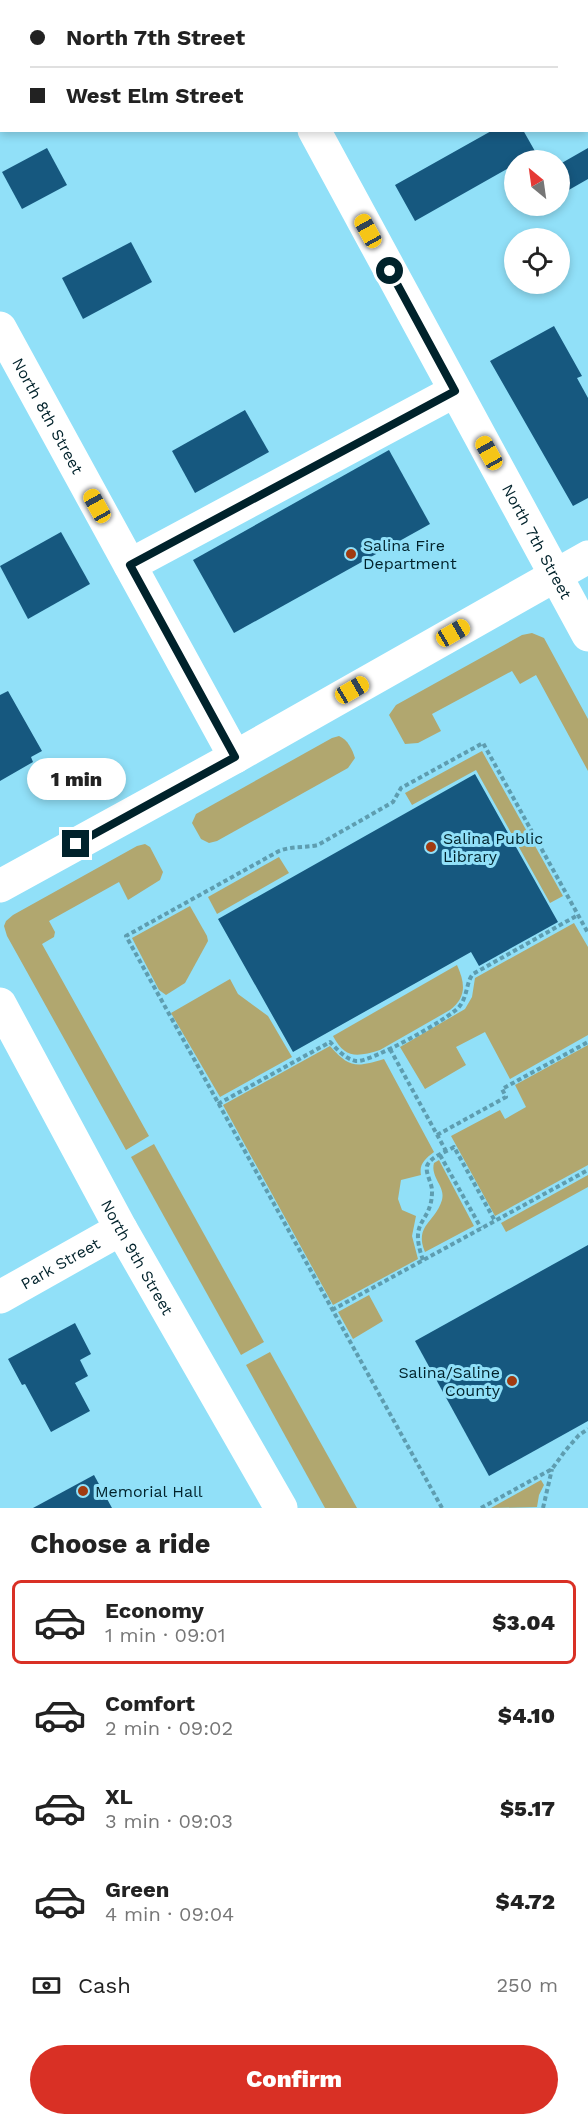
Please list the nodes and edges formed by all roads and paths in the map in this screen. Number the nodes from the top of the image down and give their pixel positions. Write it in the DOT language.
graph roads {
  1 [pos="315,132"];
  2 [pos="0,328"];
  3 [pos="455,391"];
  4 [pos="588,557"];
  5 [pos="130,565"];
  6 [pos="555,575"];
  7 [pos="588,635"];
  8 [pos="235,757"];
  9 [pos="0,886"];
  10 [pos="578,915"];
  11 [pos="588,933"];
  12 [pos="0,1004"];
  13 [pos="588,1041"];
  14 [pos="390,1049"];
  15 [pos="218,1104"];
  16 [pos="437,1135"];
  17 [pos="446,1151"];
  18 [pos="440,1155"];
  19 [pos="588,1170"];
  20 [pos="495,1221"];
  21 [pos="481,1228"];
  22 [pos="121,1229"];
  23 [pos="423,1260"];
  24 [pos="0,1297"];
  25 [pos="332,1310"];
  26 [pos="588,1429"];
  27 [pos="552,1469"];
  28 [pos="281,1508"];
  29 [pos="442,1508"];
  30 [pos="481,1508"];
  31 [pos="543,1508"];
  1 -- 3 [label="street, North 7th Street"];
  2 -- 5 [label="street, North 8th Street"];
  3 -- 5 [label="street"];
  3 -- 6 [label="street, North 7th Street"];
  4 -- 6 [label="street"];
  5 -- 8 [label="street, North 8th Street"];
  6 -- 7 [label="street, North 7th Street"];
  6 -- 8 [label="street"];
  8 -- 9 [label="street"];
  10 -- 11 [label="path"];
  10 -- 14 [label="path"];
  10 -- 15 [label="path"];
  12 -- 22 [label="street, North 9th Street"];
  13 -- 16 [label="path"];
  14 -- 15 [label="path"];
  14 -- 16 [label="path"];
  15 -- 25 [label="path"];
  16 -- 17 [label="path"];
  17 -- 18 [label="path"];
  17 -- 20 [label="path"];
  18 -- 21 [label="path"];
  18 -- 23 [label="path"];
  19 -- 20 [label="path"];
  20 -- 21 [label="path"];
  21 -- 23 [label="path"];
  22 -- 24 [label="street, Park Street"];
  22 -- 28 [label="street, North 9th Street"];
  23 -- 25 [label="path"];
  25 -- 29 [label="path"];
  26 -- 27 [label="path"];
  27 -- 30 [label="path"];
  27 -- 31 [label="path"];
}
